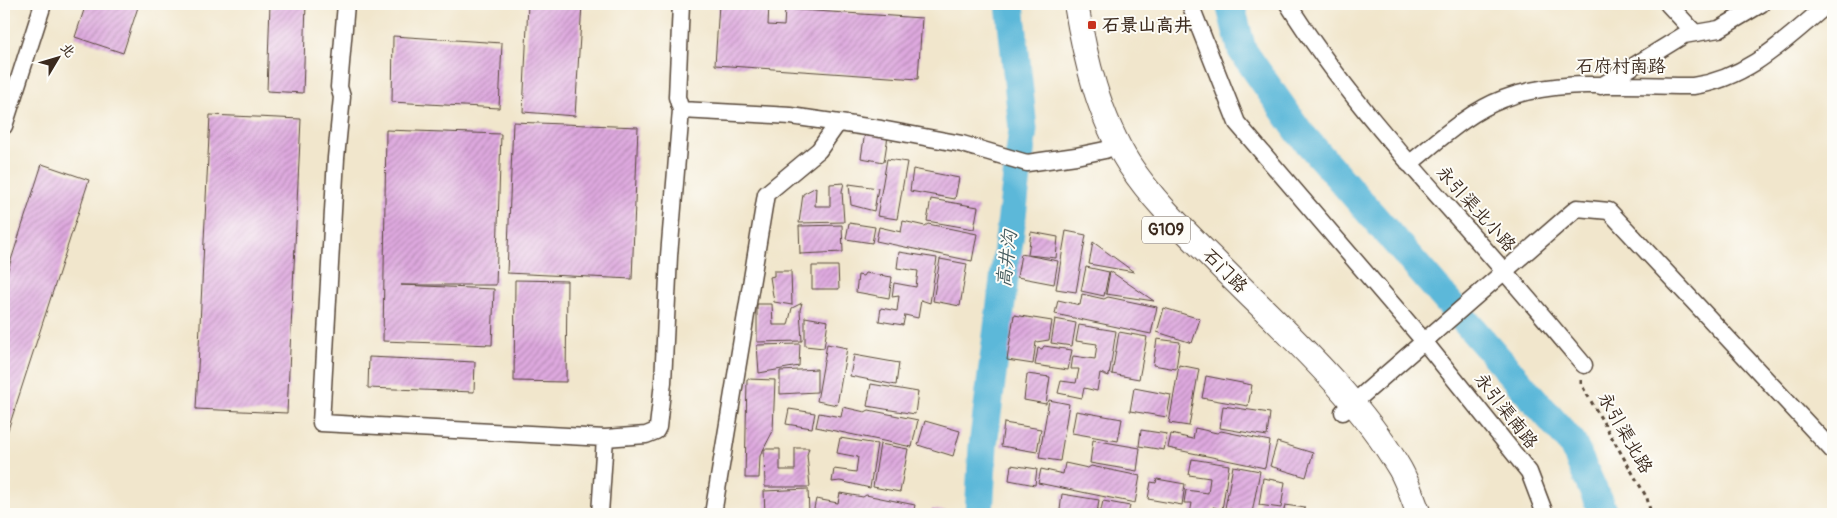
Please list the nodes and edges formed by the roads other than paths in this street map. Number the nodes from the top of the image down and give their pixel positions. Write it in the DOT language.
graph roads {
  1 [pos="43,4"];
  2 [pos="346,4"];
  3 [pos="681,4"];
  4 [pos="1062,4"];
  5 [pos="1076,4"];
  6 [pos="1190,4"];
  7 [pos="1288,4"];
  8 [pos="1668,4"];
  9 [pos="1761,4"];
  10 [pos="1828,4"];
  11 [pos="1695,33"];
  12 [pos="1601,86"];
  13 [pos="681,110"];
  14 [pos="838,123"];
  15 [pos="4,126"];
  16 [pos="1112,147"];
  17 [pos="1409,164"];
  18 [pos="1499,275"];
  19 [pos="1423,340"];
  20 [pos="1584,365"];
  21 [pos="1348,407"];
  22 [pos="605,438"];
  23 [pos="1833,450"];
  24 [pos="600,514"];
  25 [pos="714,514"];
  26 [pos="1403,514"];
  27 [pos="1419,514"];
  28 [pos="1545,514"];
  1 -- 15 [label="street"];
  2 -- 22 [label="street"];
  3 -- 13 [label="street"];
  4 -- 16 [label="highway, 石门路 / G109"];
  5 -- 16 [label="highway, 石门路 / G109"];
  6 -- 19 [label="street, 永引渠南路"];
  7 -- 17 [label="street, 永引渠北小路"];
  8 -- 11 [label="street"];
  9 -- 11 [label="street"];
  10 -- 12 [label="street, 石府村南路"];
  11 -- 12 [label="street"];
  12 -- 17 [label="street, 石府村南路"];
  13 -- 14 [label="street"];
  13 -- 22 [label="street"];
  14 -- 16 [label="street"];
  14 -- 25 [label="street"];
  16 -- 21 [label="highway, 石门路 / G109"];
  17 -- 18 [label="street, 永引渠北小路"];
  18 -- 19 [label="street, 永引渠北小路"];
  18 -- 20 [label="street"];
  18 -- 23 [label="street"];
  19 -- 21 [label="street, 永引渠北小路"];
  19 -- 28 [label="street, 永引渠南路"];
  21 -- 26 [label="highway, 石门路 / G109"];
  21 -- 27 [label="highway, 石门路 / G109"];
  22 -- 24 [label="street"];
}
